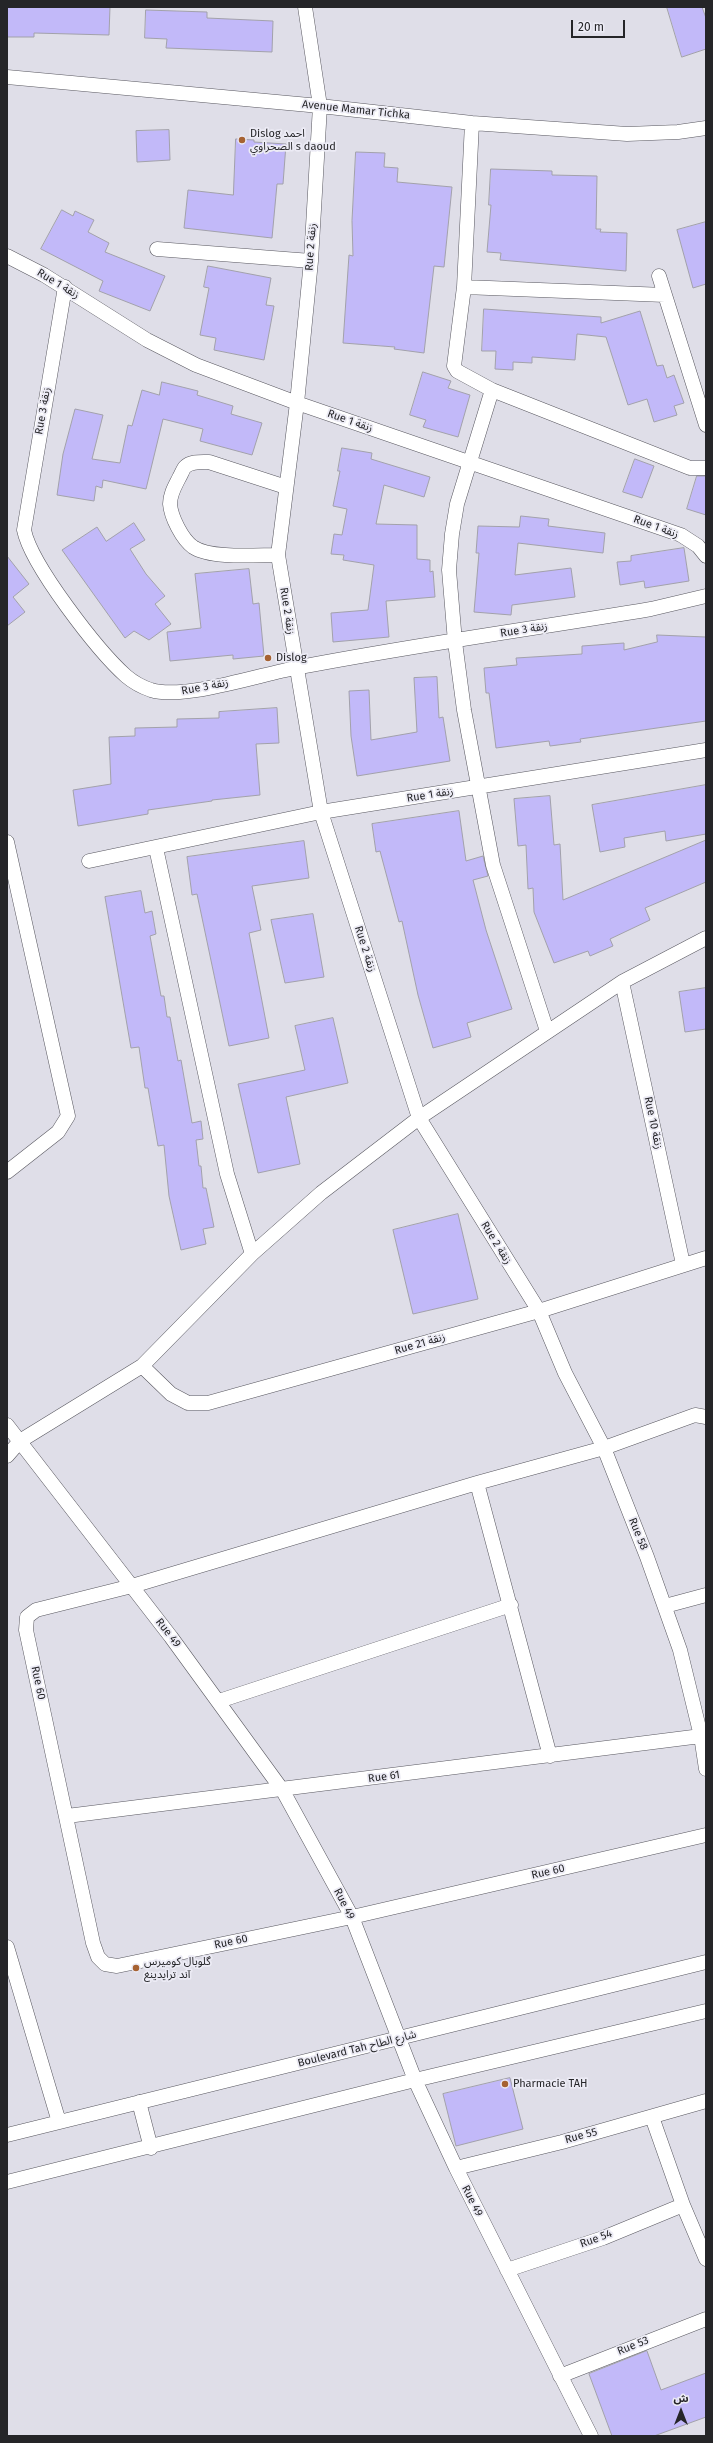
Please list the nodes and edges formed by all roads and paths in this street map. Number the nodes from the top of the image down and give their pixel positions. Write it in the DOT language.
graph roads {
  1 [pos="305,7"];
  2 [pos="7,77"];
  3 [pos="320,106"];
  4 [pos="472,123"];
  5 [pos="706,128"];
  6 [pos="157,248"];
  7 [pos="7,256"];
  8 [pos="311,262"];
  9 [pos="659,276"];
  10 [pos="65,287"];
  11 [pos="464,287"];
  12 [pos="665,295"];
  13 [pos="492,390"];
  14 [pos="297,403"];
  15 [pos="706,425"];
  16 [pos="470,461"];
  17 [pos="706,468"];
  18 [pos="286,487"];
  19 [pos="278,555"];
  20 [pos="706,556"];
  21 [pos="706,596"];
  22 [pos="454,642"];
  23 [pos="296,668"];
  24 [pos="706,750"];
  25 [pos="478,788"];
  26 [pos="321,812"];
  27 [pos="7,842"];
  28 [pos="156,848"];
  29 [pos="89,861"];
  30 [pos="706,938"];
  31 [pos="622,982"];
  32 [pos="548,1031"];
  33 [pos="419,1118"];
  34 [pos="7,1172"];
  35 [pos="252,1254"];
  36 [pos="706,1258"];
  37 [pos="683,1264"];
  38 [pos="539,1311"];
  39 [pos="142,1366"];
  40 [pos="706,1417"];
  41 [pos="7,1425"];
  42 [pos="20,1441"];
  43 [pos="604,1448"];
  44 [pos="7,1456"];
  45 [pos="477,1483"];
  46 [pos="132,1586"];
  47 [pos="706,1595"];
  48 [pos="511,1605"];
  49 [pos="665,1606"];
  50 [pos="219,1701"];
  51 [pos="701,1736"];
  52 [pos="550,1756"];
  53 [pos="706,1769"];
  54 [pos="283,1791"];
  55 [pos="67,1816"];
  56 [pos="706,1835"];
  57 [pos="352,1917"];
  58 [pos="7,1947"];
  59 [pos="706,1962"];
  60 [pos="706,2011"];
  61 [pos="399,2038"];
  62 [pos="415,2080"];
  63 [pos="706,2101"];
  64 [pos="139,2102"];
  65 [pos="652,2117"];
  66 [pos="58,2122"];
  67 [pos="7,2135"];
  68 [pos="151,2148"];
  69 [pos="456,2168"];
  70 [pos="7,2182"];
  71 [pos="683,2205"];
  72 [pos="706,2259"];
  73 [pos="507,2270"];
  74 [pos="706,2318"];
  75 [pos="560,2376"];
  76 [pos="591,2436"];
  1 -- 3 [label="street, Rue 2 زنقة"];
  2 -- 3 [label="street, Avenue Mamar Tichka"];
  3 -- 4 [label="street, Avenue Mamar Tichka"];
  3 -- 8 [label="street, Rue 2 زنقة"];
  4 -- 5 [label="street, Avenue Mamar Tichka"];
  4 -- 11 [label="street"];
  6 -- 8 [label="street"];
  7 -- 10 [label="street, Rue 1 زنقة"];
  8 -- 14 [label="street, Rue 2 زنقة"];
  9 -- 12 [label="street"];
  10 -- 14 [label="street, Rue 1 زنقة"];
  10 -- 23 [label="street, Rue 3 زنقة"];
  11 -- 12 [label="street"];
  11 -- 13 [label="street"];
  12 -- 15 [label="street"];
  13 -- 16 [label="street"];
  13 -- 17 [label="street"];
  14 -- 16 [label="street, Rue 1 زنقة"];
  14 -- 18 [label="street, Rue 2 زنقة"];
  16 -- 20 [label="street, Rue 1 زنقة"];
  16 -- 22 [label="street"];
  18 -- 19 [label="street, Rue 2 زنقة"];
  18 -- 19 [label="street"];
  19 -- 23 [label="street, Rue 2 زنقة"];
  21 -- 22 [label="street, Rue 3 زنقة"];
  22 -- 23 [label="street, Rue 3 زنقة"];
  22 -- 25 [label="street"];
  23 -- 26 [label="street, Rue 2 زنقة"];
  24 -- 25 [label="street, Rue 1 زنقة"];
  25 -- 26 [label="street, Rue 1 زنقة"];
  25 -- 32 [label="street"];
  26 -- 28 [label="street, Rue 1 زنقة"];
  26 -- 33 [label="street, Rue 2 زنقة"];
  27 -- 34 [label="street"];
  28 -- 29 [label="street, Rue 1 زنقة"];
  28 -- 35 [label="street"];
  30 -- 31 [label="street"];
  31 -- 32 [label="street"];
  31 -- 37 [label="street, Rue 10 زنقة"];
  32 -- 33 [label="street"];
  33 -- 35 [label="street"];
  33 -- 38 [label="street, Rue 2 زنقة"];
  35 -- 39 [label="street"];
  36 -- 37 [label="street, Rue 21 زنقة"];
  37 -- 38 [label="street, Rue 21 زنقة"];
  38 -- 39 [label="street, Rue 21 زنقة"];
  38 -- 43 [label="street, Rue 58"];
  39 -- 42 [label="street"];
  40 -- 43 [label="street"];
  41 -- 42 [label="street, Rue 49"];
  42 -- 44 [label="street"];
  42 -- 46 [label="street, Rue 49"];
  43 -- 45 [label="street"];
  43 -- 49 [label="street, Rue 58"];
  45 -- 46 [label="street"];
  45 -- 48 [label="street"];
  46 -- 50 [label="street, Rue 49"];
  46 -- 55 [label="street, Rue 60"];
  47 -- 49 [label="street"];
  48 -- 50 [label="street"];
  48 -- 52 [label="street"];
  49 -- 51 [label="street, Rue 58"];
  50 -- 54 [label="street, Rue 49"];
  51 -- 52 [label="street, Rue 61"];
  51 -- 53 [label="street, Rue 58"];
  52 -- 54 [label="street, Rue 61"];
  54 -- 55 [label="street, Rue 61"];
  54 -- 57 [label="street, Rue 49"];
  55 -- 57 [label="street, Rue 60"];
  56 -- 57 [label="street, Rue 60"];
  57 -- 61 [label="street, Rue 49"];
  58 -- 66 [label="street"];
  59 -- 61 [label="street, Boulevard Tah شارع الطاح"];
  60 -- 62 [label="street"];
  61 -- 62 [label="street, Rue 49"];
  61 -- 64 [label="street, Boulevard Tah شارع الطاح"];
  62 -- 68 [label="street"];
  62 -- 69 [label="street, Rue 49"];
  63 -- 65 [label="street, Rue 55"];
  64 -- 66 [label="street, Boulevard Tah شارع الطاح"];
  64 -- 68 [label="street"];
  65 -- 69 [label="street, Rue 55"];
  65 -- 71 [label="street"];
  66 -- 67 [label="street, Boulevard Tah شارع الطاح"];
  68 -- 70 [label="street"];
  69 -- 73 [label="street, Rue 49"];
  71 -- 72 [label="street"];
  71 -- 73 [label="street, Rue 54"];
  73 -- 75 [label="street, Rue 49"];
  74 -- 75 [label="street, Rue 53"];
  75 -- 76 [label="street, Rue 49"];
}
